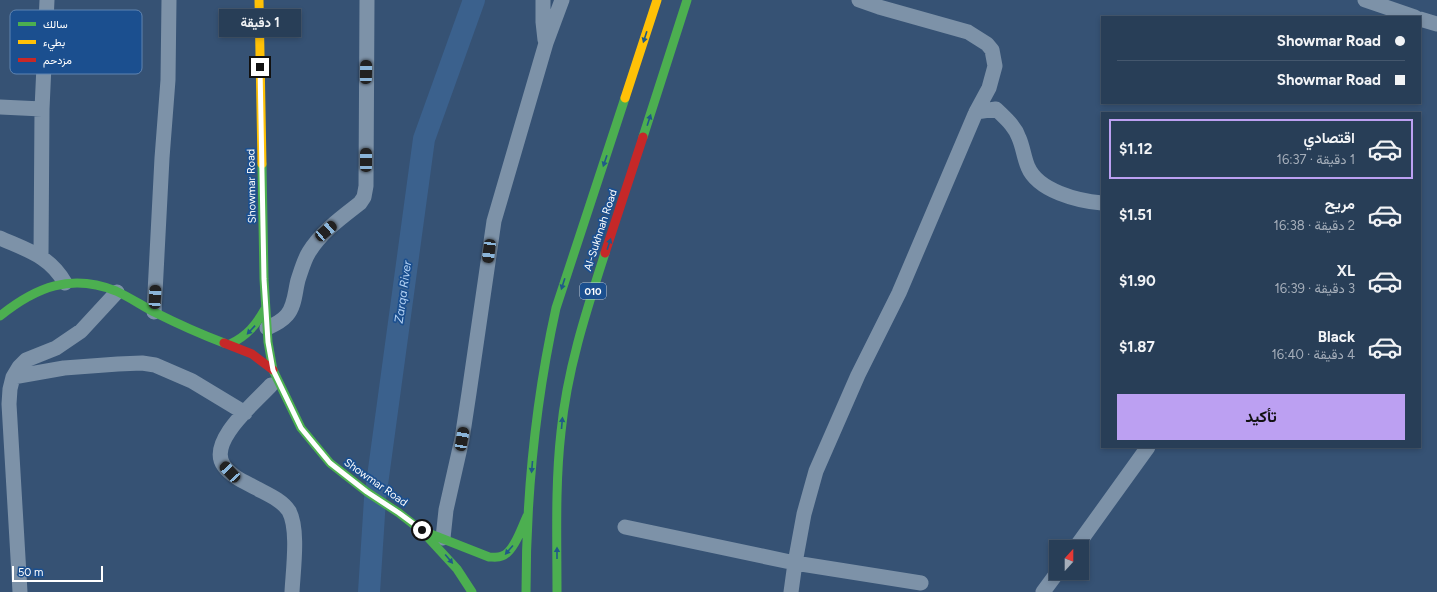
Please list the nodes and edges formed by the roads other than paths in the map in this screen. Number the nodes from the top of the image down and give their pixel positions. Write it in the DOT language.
graph roads {
  1 [pos="47,0"];
  2 [pos="169,0"];
  3 [pos="259,0"];
  4 [pos="367,0"];
  5 [pos="544,0"];
  6 [pos="562,0"];
  7 [pos="657,0"];
  8 [pos="686,0"];
  9 [pos="859,0"];
  10 [pos="1365,0"];
  11 [pos="47,10"];
  12 [pos="1412,16"];
  13 [pos="1421,18"];
  14 [pos="1437,24"];
  15 [pos="546,43"];
  16 [pos="44,74"];
  17 [pos="0,107"];
  18 [pos="42,109"];
  19 [pos="976,112"];
  20 [pos="1101,203"];
  21 [pos="0,238"];
  22 [pos="42,257"];
  23 [pos="65,283"];
  24 [pos="116,292"];
  25 [pos="265,309"];
  26 [pos="154,312"];
  27 [pos="0,316"];
  28 [pos="267,328"];
  29 [pos="211,338"];
  30 [pos="230,344"];
  31 [pos="273,370"];
  32 [pos="13,377"];
  33 [pos="265,378"];
  34 [pos="292,411"];
  35 [pos="245,413"];
  36 [pos="1147,448"];
  37 [pos="527,516"];
  38 [pos="625,527"];
  39 [pos="422,530"];
  40 [pos="443,538"];
  41 [pos="1081,540"];
  42 [pos="795,563"];
  43 [pos="1052,580"];
  44 [pos="921,583"];
  45 [pos="20,592"];
  46 [pos="292,592"];
  47 [pos="472,592"];
  48 [pos="526,592"];
  49 [pos="557,592"];
  50 [pos="791,592"];
  51 [pos="1043,592"];
  1 -- 11 [label="street"];
  2 -- 26 [label="street"];
  3 -- 25 [label="main road, Showmar Road"];
  4 -- 28 [label="street"];
  5 -- 15 [label="street"];
  6 -- 15 [label="street"];
  7 -- 37 [label="main road, Al-Sukhnah Road / 010, one-way"];
  49 -- 8 [label="main road, Al-Sukhnah Road / 010, one-way"];
  9 -- 19 [label="street"];
  10 -- 12 [label="street"];
  13 -- 14 [label="street"];
  15 -- 40 [label="street"];
  16 -- 18 [label="street"];
  17 -- 18 [label="street"];
  18 -- 22 [label="street"];
  19 -- 20 [label="street"];
  19 -- 42 [label="street"];
  21 -- 22 [label="street"];
  22 -- 23 [label="street"];
  23 -- 24 [label="main road, Showmar Road"];
  23 -- 27 [label="main road, Showmar Road"];
  24 -- 26 [label="main road, Showmar Road"];
  24 -- 32 [label="street"];
  25 -- 28 [label="main road, Showmar Road"];
  25 -- 30 [label="main road, one-way"];
  26 -- 29 [label="main road, Showmar Road"];
  28 -- 31 [label="main road, Showmar Road"];
  29 -- 30 [label="main road, Showmar Road"];
  29 -- 33 [label="main road, Showmar Road"];
  30 -- 31 [label="main road, Showmar Road"];
  31 -- 34 [label="main road, Showmar Road"];
  32 -- 35 [label="street"];
  32 -- 45 [label="street"];
  33 -- 34 [label="main road, Showmar Road"];
  33 -- 35 [label="street"];
  34 -- 39 [label="main road, Showmar Road"];
  35 -- 46 [label="street"];
  36 -- 41 [label="street"];
  37 -- 40 [label="main road, Showmar Road, one-way"];
  37 -- 48 [label="main road, Al-Sukhnah Road / 010"];
  38 -- 42 [label="street"];
  39 -- 40 [label="main road, Showmar Road"];
  39 -- 47 [label="main road, Showmar Road, one-way"];
  42 -- 44 [label="street"];
  42 -- 50 [label="street"];
  43 -- 51 [label="street"];
}
